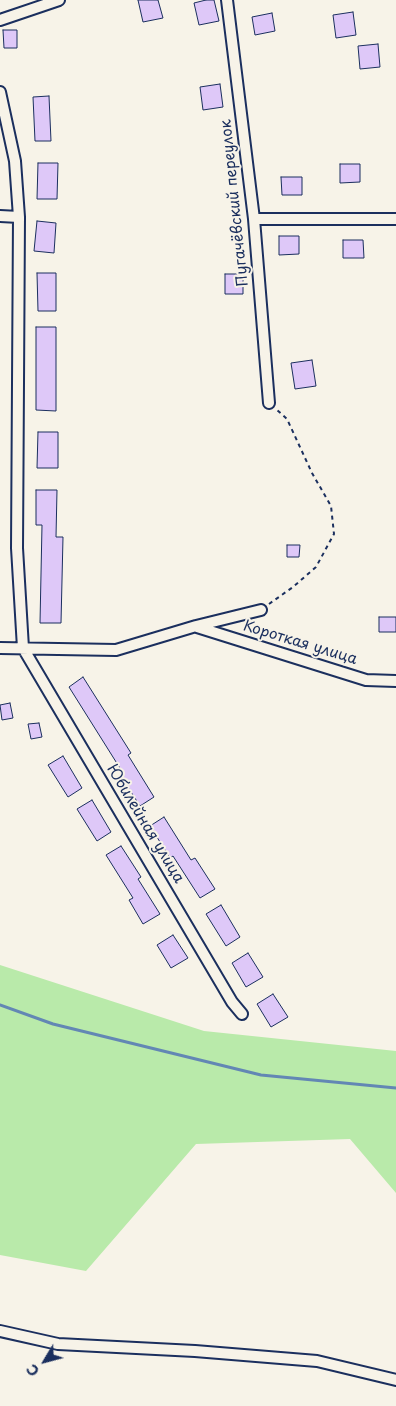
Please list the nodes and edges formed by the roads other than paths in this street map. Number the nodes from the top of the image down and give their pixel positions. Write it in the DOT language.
graph roads {
  1 [pos="59,0"];
  2 [pos="227,0"];
  3 [pos="0,20"];
  4 [pos="0,92"];
  5 [pos="0,216"];
  6 [pos="19,217"];
  7 [pos="254,219"];
  8 [pos="396,219"];
  9 [pos="269,402"];
  10 [pos="261,610"];
  11 [pos="196,626"];
  12 [pos="0,648"];
  13 [pos="23,648"];
  14 [pos="396,680"];
  15 [pos="242,1014"];
  16 [pos="0,1332"];
  17 [pos="396,1380"];
  1 -- 3 [label="street"];
  2 -- 7 [label="street, Пугачёвский переулок"];
  4 -- 6 [label="street, Юбилейная улица"];
  5 -- 6 [label="street"];
  6 -- 13 [label="street, Юбилейная улица"];
  7 -- 8 [label="street"];
  7 -- 9 [label="street, Пугачёвский переулок"];
  10 -- 11 [label="street"];
  11 -- 13 [label="street"];
  11 -- 14 [label="street, Короткая улица"];
  12 -- 13 [label="street"];
  13 -- 15 [label="street, Юбилейная улица"];
  16 -- 17 [label="street"];
}
